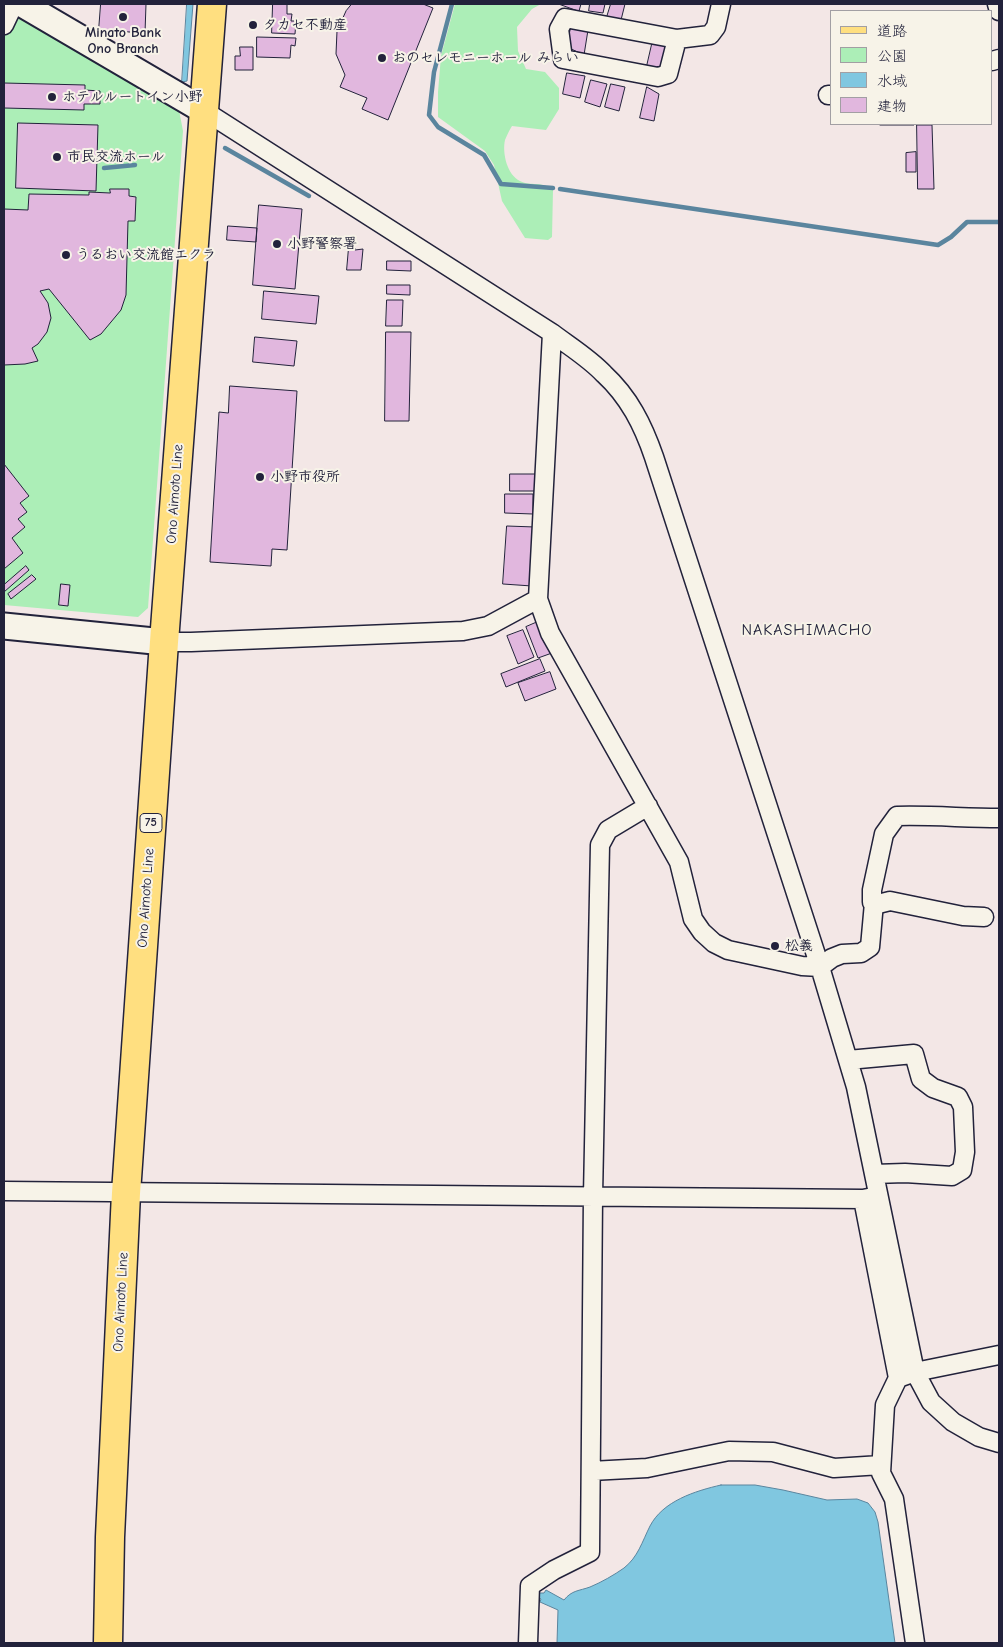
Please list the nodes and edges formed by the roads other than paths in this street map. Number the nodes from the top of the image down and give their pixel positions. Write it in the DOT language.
graph roads {
  1 [pos="14,4"];
  2 [pos="22,4"];
  3 [pos="212,4"];
  4 [pos="721,4"];
  5 [pos="997,4"];
  6 [pos="999,12"];
  7 [pos="4,25"];
  8 [pos="677,39"];
  9 [pos="203,110"];
  10 [pos="552,333"];
  11 [pos="538,599"];
  12 [pos="4,626"];
  13 [pos="164,642"];
  14 [pos="648,806"];
  15 [pos="999,818"];
  16 [pos="874,903"];
  17 [pos="984,917"];
  18 [pos="820,967"];
  19 [pos="848,1060"];
  20 [pos="874,1174"];
  21 [pos="4,1191"];
  22 [pos="126,1192"];
  23 [pos="593,1196"];
  24 [pos="871,1197"];
  25 [pos="999,1355"];
  26 [pos="914,1372"];
  27 [pos="898,1378"];
  28 [pos="999,1443"];
  29 [pos="881,1465"];
  30 [pos="591,1470"];
  31 [pos="108,1643"];
  32 [pos="528,1643"];
  33 [pos="916,1643"];
  1 -- 7 [label="street"];
  2 -- 9 [label="street"];
  3 -- 9 [label="main road, Ono Aimoto Line / 75"];
  4 -- 8 [label="street"];
  5 -- 6 [label="street"];
  8 -- 8 [label="street"];
  9 -- 10 [label="street"];
  9 -- 13 [label="main road, Ono Aimoto Line / 75"];
  10 -- 11 [label="street"];
  10 -- 18 [label="street"];
  11 -- 13 [label="street"];
  11 -- 14 [label="street"];
  12 -- 13 [label="street"];
  13 -- 22 [label="main road, Ono Aimoto Line / 75"];
  14 -- 18 [label="street"];
  14 -- 23 [label="street"];
  15 -- 16 [label="street"];
  16 -- 17 [label="street"];
  16 -- 18 [label="street"];
  18 -- 19 [label="street"];
  19 -- 20 [label="street"];
  19 -- 20 [label="street"];
  20 -- 24 [label="street"];
  21 -- 22 [label="street"];
  22 -- 23 [label="street"];
  22 -- 31 [label="main road, Ono Aimoto Line / 75"];
  23 -- 24 [label="street"];
  23 -- 30 [label="street"];
  24 -- 26 [label="street"];
  24 -- 27 [label="street"];
  25 -- 26 [label="street"];
  26 -- 27 [label="street"];
  26 -- 28 [label="street"];
  27 -- 29 [label="street"];
  29 -- 30 [label="street"];
  29 -- 33 [label="street"];
  30 -- 32 [label="street"];
}
